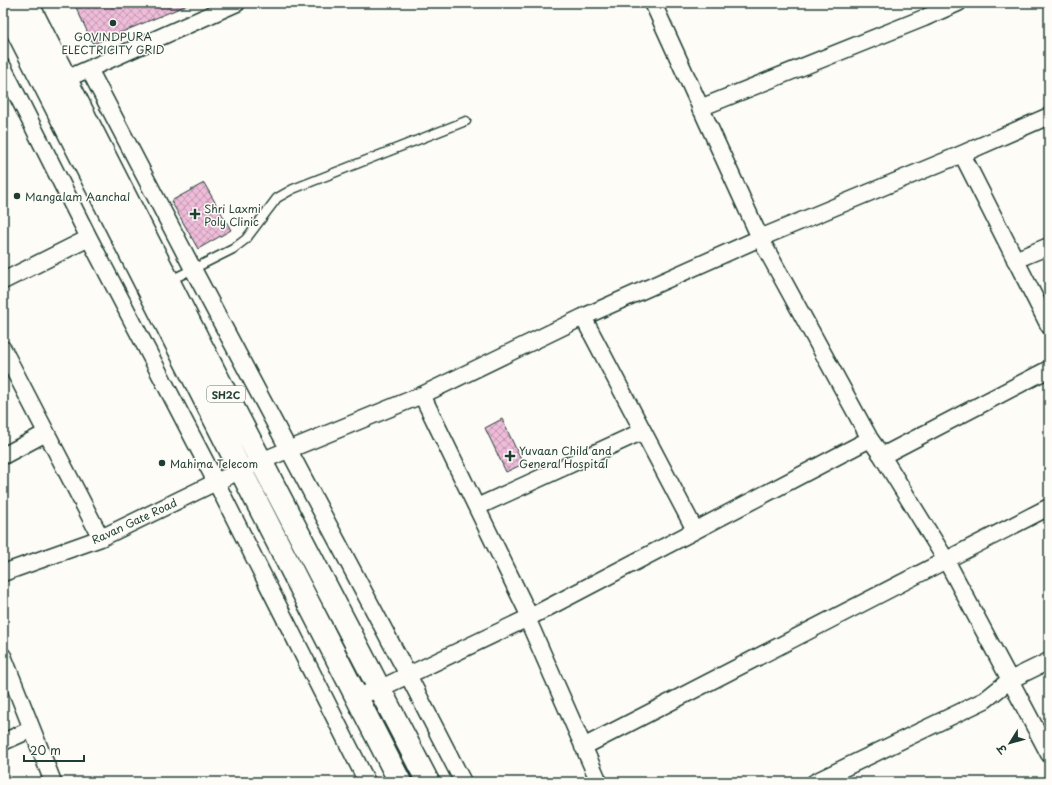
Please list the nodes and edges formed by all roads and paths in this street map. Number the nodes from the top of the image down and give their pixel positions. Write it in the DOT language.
graph roads {
  1 [pos="3,3"];
  2 [pos="27,3"];
  3 [pos="237,3"];
  4 [pos="653,3"];
  5 [pos="958,3"];
  6 [pos="8,25"];
  7 [pos="3,67"];
  8 [pos="89,69"];
  9 [pos="66,79"];
  10 [pos="45,86"];
  11 [pos="700,108"];
  12 [pos="1049,116"];
  13 [pos="466,121"];
  14 [pos="962,154"];
  15 [pos="89,238"];
  16 [pos="760,238"];
  17 [pos="1049,246"];
  18 [pos="1015,260"];
  19 [pos="193,269"];
  20 [pos="3,281"];
  21 [pos="168,281"];
  22 [pos="583,317"];
  23 [pos="1049,326"];
  24 [pos="3,349"];
  25 [pos="1049,369"];
  26 [pos="422,395"];
  27 [pos="643,431"];
  28 [pos="46,433"];
  29 [pos="870,439"];
  30 [pos="288,450"];
  31 [pos="3,456"];
  32 [pos="882,456"];
  33 [pos="261,461"];
  34 [pos="240,471"];
  35 [pos="216,482"];
  36 [pos="1049,506"];
  37 [pos="477,507"];
  38 [pos="695,530"];
  39 [pos="101,538"];
  40 [pos="946,560"];
  41 [pos="3,573"];
  42 [pos="528,617"];
  43 [pos="3,656"];
  44 [pos="1049,661"];
  45 [pos="408,675"];
  46 [pos="1010,680"];
  47 [pos="379,688"];
  48 [pos="356,697"];
  49 [pos="32,729"];
  50 [pos="3,742"];
  51 [pos="584,747"];
  52 [pos="1049,754"];
  53 [pos="53,782"];
  54 [pos="367,782"];
  55 [pos="400,782"];
  56 [pos="428,782"];
  57 [pos="462,782"];
  58 [pos="599,782"];
  59 [pos="815,782"];
  1 -- 6 [label="main road, SH2C"];
  2 -- 9 [label="main road, SH2C"];
  3 -- 8 [label="street"];
  4 -- 11 [label="street"];
  5 -- 11 [label="street"];
  6 -- 10 [label="main road, SH2C"];
  7 -- 15 [label="street"];
  8 -- 9 [label="street"];
  8 -- 19 [label="street"];
  9 -- 10 [label="street"];
  9 -- 21 [label="main road, SH2C"];
  10 -- 34 [label="main road, SH2C"];
  11 -- 16 [label="street"];
  12 -- 14 [label="street, Ravan Gate Road"];
  13 -- 19 [label="lane"];
  14 -- 16 [label="street, Ravan Gate Road"];
  14 -- 18 [label="street"];
  15 -- 20 [label="street"];
  15 -- 35 [label="street"];
  16 -- 22 [label="street, Ravan Gate Road"];
  16 -- 29 [label="street"];
  17 -- 18 [label="street"];
  18 -- 23 [label="street"];
  19 -- 21 [label="lane"];
  19 -- 30 [label="street"];
  21 -- 33 [label="main road, SH2C"];
  22 -- 26 [label="street, Ravan Gate Road"];
  22 -- 27 [label="street"];
  24 -- 28 [label="street"];
  25 -- 32 [label="street"];
  26 -- 30 [label="street, Ravan Gate Road"];
  26 -- 37 [label="street"];
  27 -- 37 [label="street"];
  27 -- 38 [label="street"];
  28 -- 31 [label="street"];
  28 -- 39 [label="street"];
  29 -- 32 [label="street"];
  29 -- 38 [label="street"];
  30 -- 33 [label="street, Ravan Gate Road"];
  30 -- 45 [label="street"];
  32 -- 40 [label="street"];
  33 -- 34 [label="street, Ravan Gate Road"];
  33 -- 47 [label="main road, SH2C"];
  34 -- 35 [label="street, Ravan Gate Road"];
  34 -- 48 [label="main road, SH2C"];
  35 -- 39 [label="street, Ravan Gate Road"];
  35 -- 54 [label="street"];
  36 -- 40 [label="street"];
  37 -- 42 [label="street"];
  38 -- 42 [label="street"];
  39 -- 41 [label="street, Ravan Gate Road"];
  40 -- 46 [label="street"];
  40 -- 51 [label="street"];
  42 -- 45 [label="street"];
  42 -- 51 [label="street"];
  43 -- 49 [label="street"];
  44 -- 46 [label="street"];
  45 -- 47 [label="street"];
  45 -- 57 [label="street"];
  46 -- 52 [label="street"];
  46 -- 59 [label="street"];
  47 -- 48 [label="street"];
  47 -- 56 [label="main road, SH2C"];
  48 -- 55 [label="main road, SH2C"];
  49 -- 50 [label="street"];
  49 -- 53 [label="street"];
  51 -- 58 [label="street"];
}
